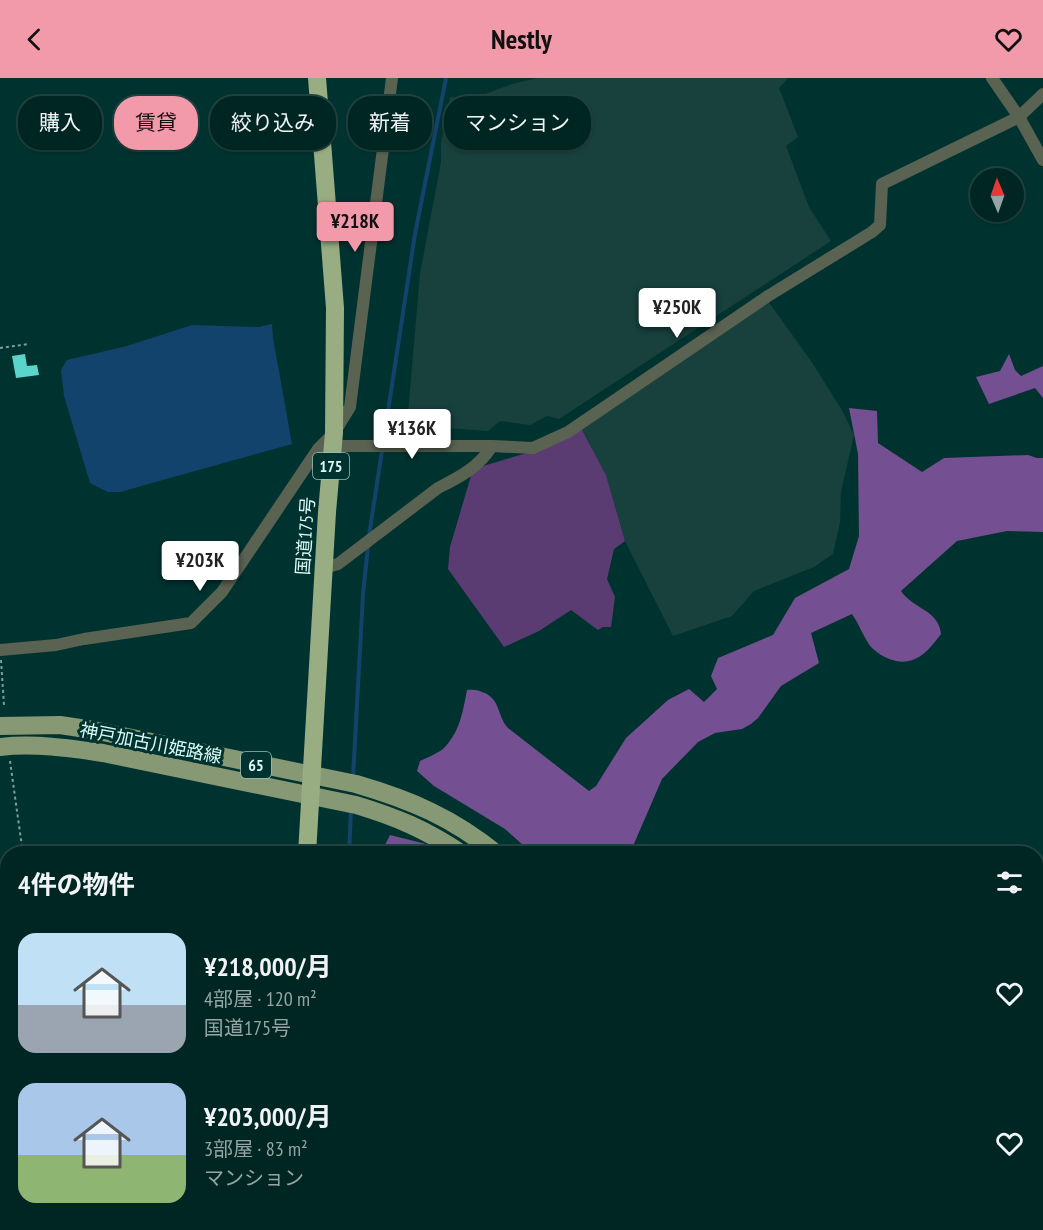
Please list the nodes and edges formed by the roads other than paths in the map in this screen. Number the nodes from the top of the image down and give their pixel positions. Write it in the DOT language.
graph roads {
  1 [pos="317,78"];
  2 [pos="392,78"];
  3 [pos="992,78"];
  4 [pos="1043,94"];
  5 [pos="1019,117"];
  6 [pos="1043,160"];
  7 [pos="334,439"];
  8 [pos="492,446"];
  9 [pos="324,568"];
  10 [pos="0,650"];
  11 [pos="0,726"];
  12 [pos="5,754"];
  13 [pos="313,777"];
  14 [pos="312,797"];
  15 [pos="308,846"];
  16 [pos="450,846"];
  17 [pos="487,846"];
  1 -- 7 [label="highway, 国道175号 / 175"];
  2 -- 7 [label="street"];
  3 -- 5 [label="street"];
  4 -- 5 [label="street"];
  5 -- 6 [label="street"];
  5 -- 8 [label="street"];
  7 -- 8 [label="street"];
  7 -- 9 [label="highway, 国道175号 / 175"];
  7 -- 10 [label="street"];
  8 -- 9 [label="street"];
  9 -- 13 [label="highway, 国道175号 / 175"];
  11 -- 13 [label="main road, 神戸加古川姫路線 / 65"];
  12 -- 14 [label="main road, 神戸加古川姫路線 / 65"];
  13 -- 14 [label="highway, 国道175号 / 175"];
  13 -- 17 [label="main road, 神戸加古川姫路線 / 65"];
  14 -- 15 [label="highway, 国道175号 / 175"];
  14 -- 16 [label="main road, 神戸加古川姫路線 / 65"];
}
